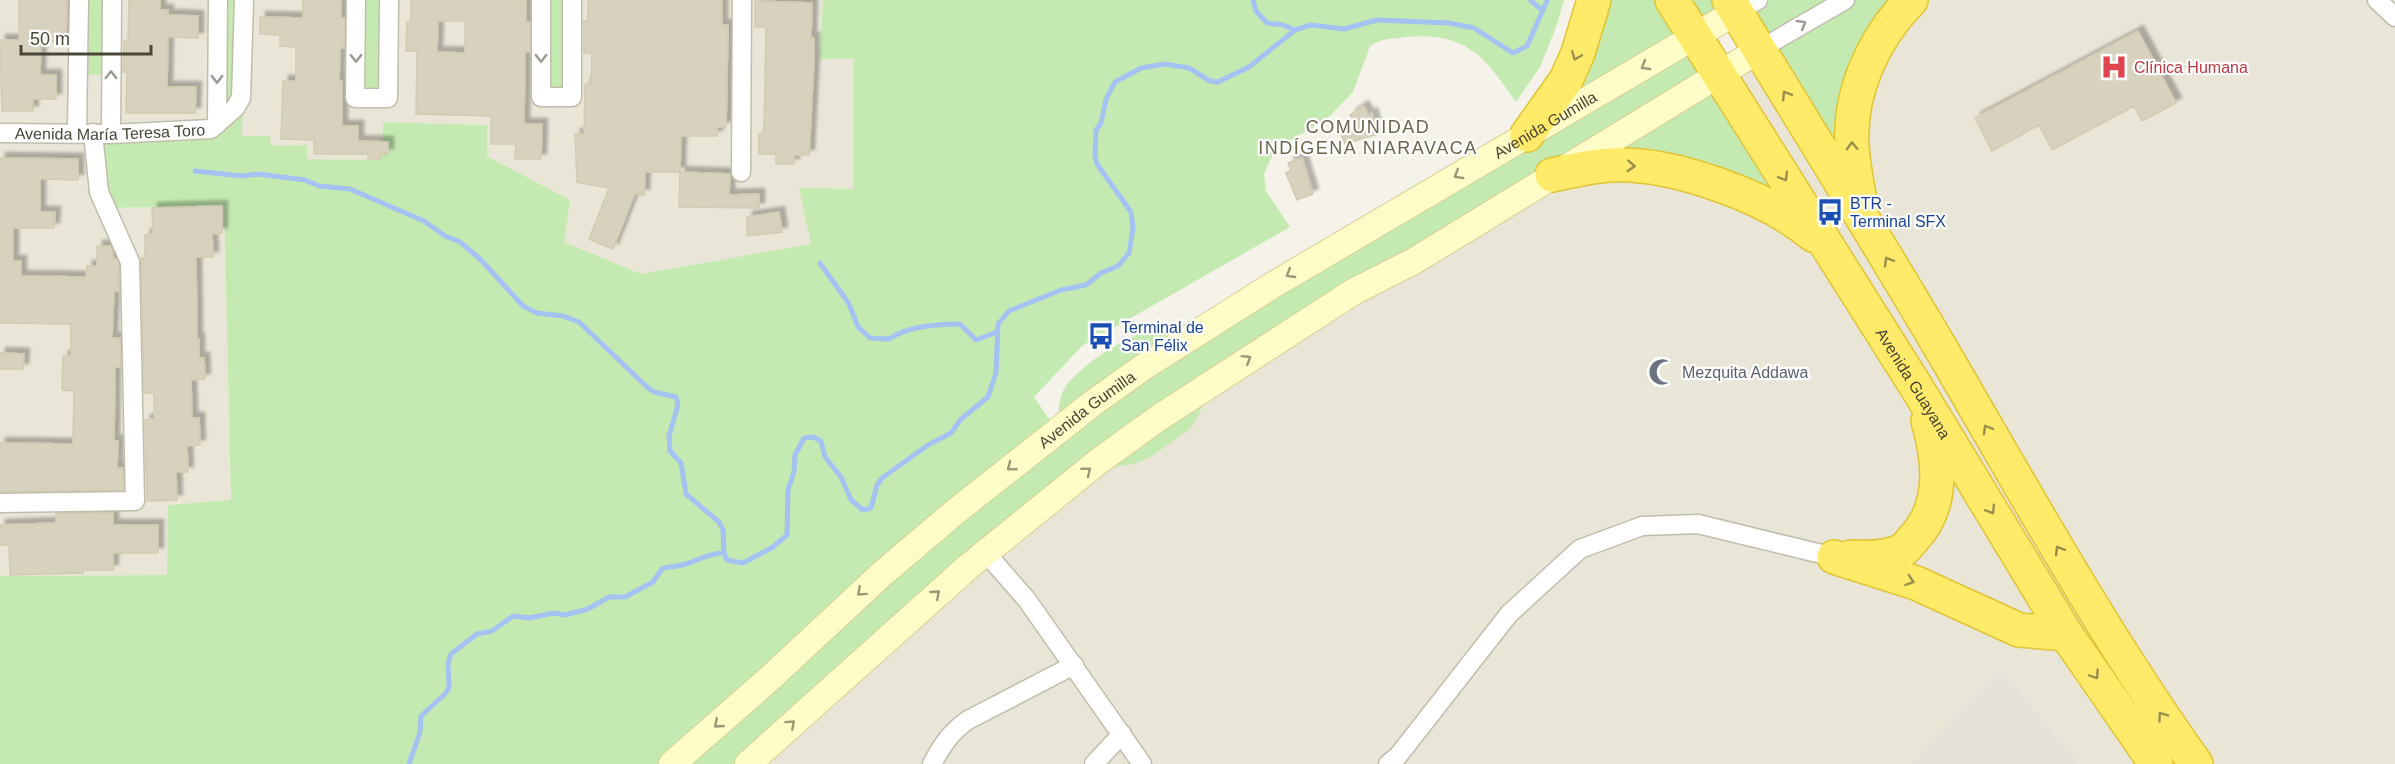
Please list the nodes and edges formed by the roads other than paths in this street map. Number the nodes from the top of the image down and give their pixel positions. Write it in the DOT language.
graph roads {
  1 [pos="79,0"];
  2 [pos="112,0"];
  3 [pos="218,0"];
  4 [pos="244,0"];
  5 [pos="356,0"];
  6 [pos="389,0"];
  7 [pos="541,0"];
  8 [pos="572,0"];
  9 [pos="742,0"];
  10 [pos="1594,0"];
  11 [pos="1672,0"];
  12 [pos="1845,0"];
  13 [pos="1911,0"];
  14 [pos="2377,0"];
  15 [pos="1741,4"];
  16 [pos="2395,17"];
  17 [pos="1695,36"];
  18 [pos="1759,50"];
  19 [pos="1719,74"];
  20 [pos="217,124"];
  21 [pos="0,133"];
  22 [pos="94,134"];
  23 [pos="1527,135"];
  24 [pos="741,172"];
  25 [pos="1552,175"];
  26 [pos="1865,224"];
  27 [pos="1830,250"];
  28 [pos="1917,388"];
  29 [pos="0,503"];
  30 [pos="986,553"];
  31 [pos="1834,557"];
  32 [pos="2066,634"];
  33 [pos="1074,665"];
  34 [pos="1122,734"];
  35 [pos="1397,761"];
  36 [pos="672,764"];
  37 [pos="748,764"];
  38 [pos="932,764"];
  39 [pos="1094,764"];
  40 [pos="1142,764"];
  41 [pos="2156,764"];
  42 [pos="2196,764"];
  1 -- 22 [label="street"];
  22 -- 2 [label="street, one-way"];
  3 -- 20 [label="street, Avenida María Teresa Toro, one-way"];
  4 -- 20 [label="street, Avenida María Teresa Toro"];
  5 -- 6 [label="street, one-way"];
  7 -- 8 [label="street, one-way"];
  9 -- 24 [label="street"];
  10 -- 23 [label="highway, one-way"];
  11 -- 17 [label="highway, Avenida Guayana"];
  18 -- 12 [label="street, one-way"];
  26 -- 13 [label="highway, one-way"];
  14 -- 16 [label="street"];
  15 -- 17 [label="main road, Avenida Gumilla"];
  15 -- 18 [label="highway"];
  17 -- 19 [label="highway, Avenida Guayana"];
  17 -- 23 [label="main road, Avenida Gumilla, one-way"];
  18 -- 19 [label="main road"];
  26 -- 18 [label="highway, one-way"];
  19 -- 25 [label="main road"];
  19 -- 27 [label="highway, Avenida Guayana, one-way"];
  20 -- 22 [label="street, Avenida María Teresa Toro"];
  21 -- 22 [label="street, Avenida María Teresa Toro"];
  22 -- 29 [label="street"];
  23 -- 36 [label="main road, Avenida Gumilla, one-way"];
  25 -- 27 [label="highway, one-way"];
  30 -- 25 [label="main road, one-way"];
  42 -- 26 [label="highway, one-way"];
  27 -- 28 [label="highway, Avenida Guayana"];
  28 -- 31 [label="highway"];
  28 -- 32 [label="highway, Avenida Guayana, one-way"];
  30 -- 33 [label="street"];
  37 -- 30 [label="main road, one-way"];
  31 -- 32 [label="highway, one-way"];
  31 -- 35 [label="street"];
  32 -- 41 [label="highway, Avenida Guayana, one-way"];
  33 -- 34 [label="street"];
  33 -- 38 [label="street"];
  34 -- 39 [label="street"];
  34 -- 40 [label="street"];
}
